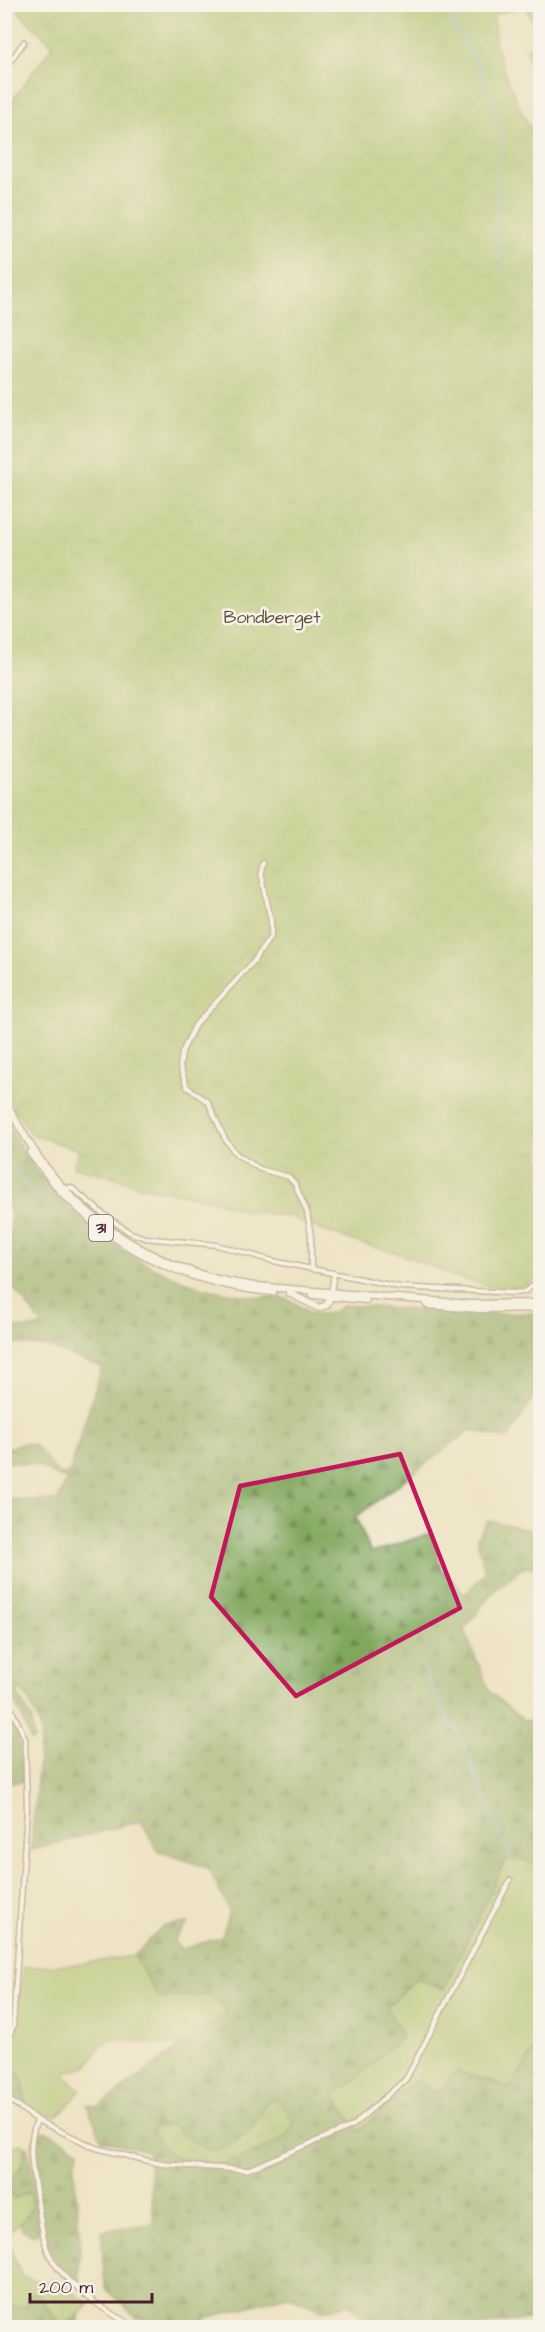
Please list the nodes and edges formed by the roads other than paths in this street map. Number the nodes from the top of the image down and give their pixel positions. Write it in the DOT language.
graph roads {
  1 [pos="24,42"];
  2 [pos="4,70"];
  3 [pos="263,863"];
  4 [pos="4,1100"];
  5 [pos="4,1108"];
  6 [pos="65,1190"];
  7 [pos="311,1268"];
  8 [pos="334,1273"];
  9 [pos="540,1280"];
  10 [pos="289,1293"];
  11 [pos="330,1295"];
  12 [pos="540,1303"];
  13 [pos="540,1308"];
  14 [pos="4,1694"];
  15 [pos="510,1880"];
  16 [pos="4,2048"];
  17 [pos="4,2096"];
  18 [pos="37,2120"];
  19 [pos="137,2328"];
  1 -- 2 [label="street"];
  3 -- 7 [label="street"];
  4 -- 6 [label="highway, 31"];
  5 -- 10 [label="highway, 31"];
  6 -- 7 [label="street"];
  6 -- 11 [label="highway, 31"];
  7 -- 8 [label="street"];
  8 -- 9 [label="street"];
  8 -- 11 [label="street"];
  10 -- 11 [label="highway, 31"];
  10 -- 11 [label="highway"];
  11 -- 12 [label="highway, 31"];
  11 -- 13 [label="highway, 31"];
  14 -- 16 [label="street"];
  15 -- 18 [label="street"];
  17 -- 18 [label="street"];
  18 -- 19 [label="street"];
}
